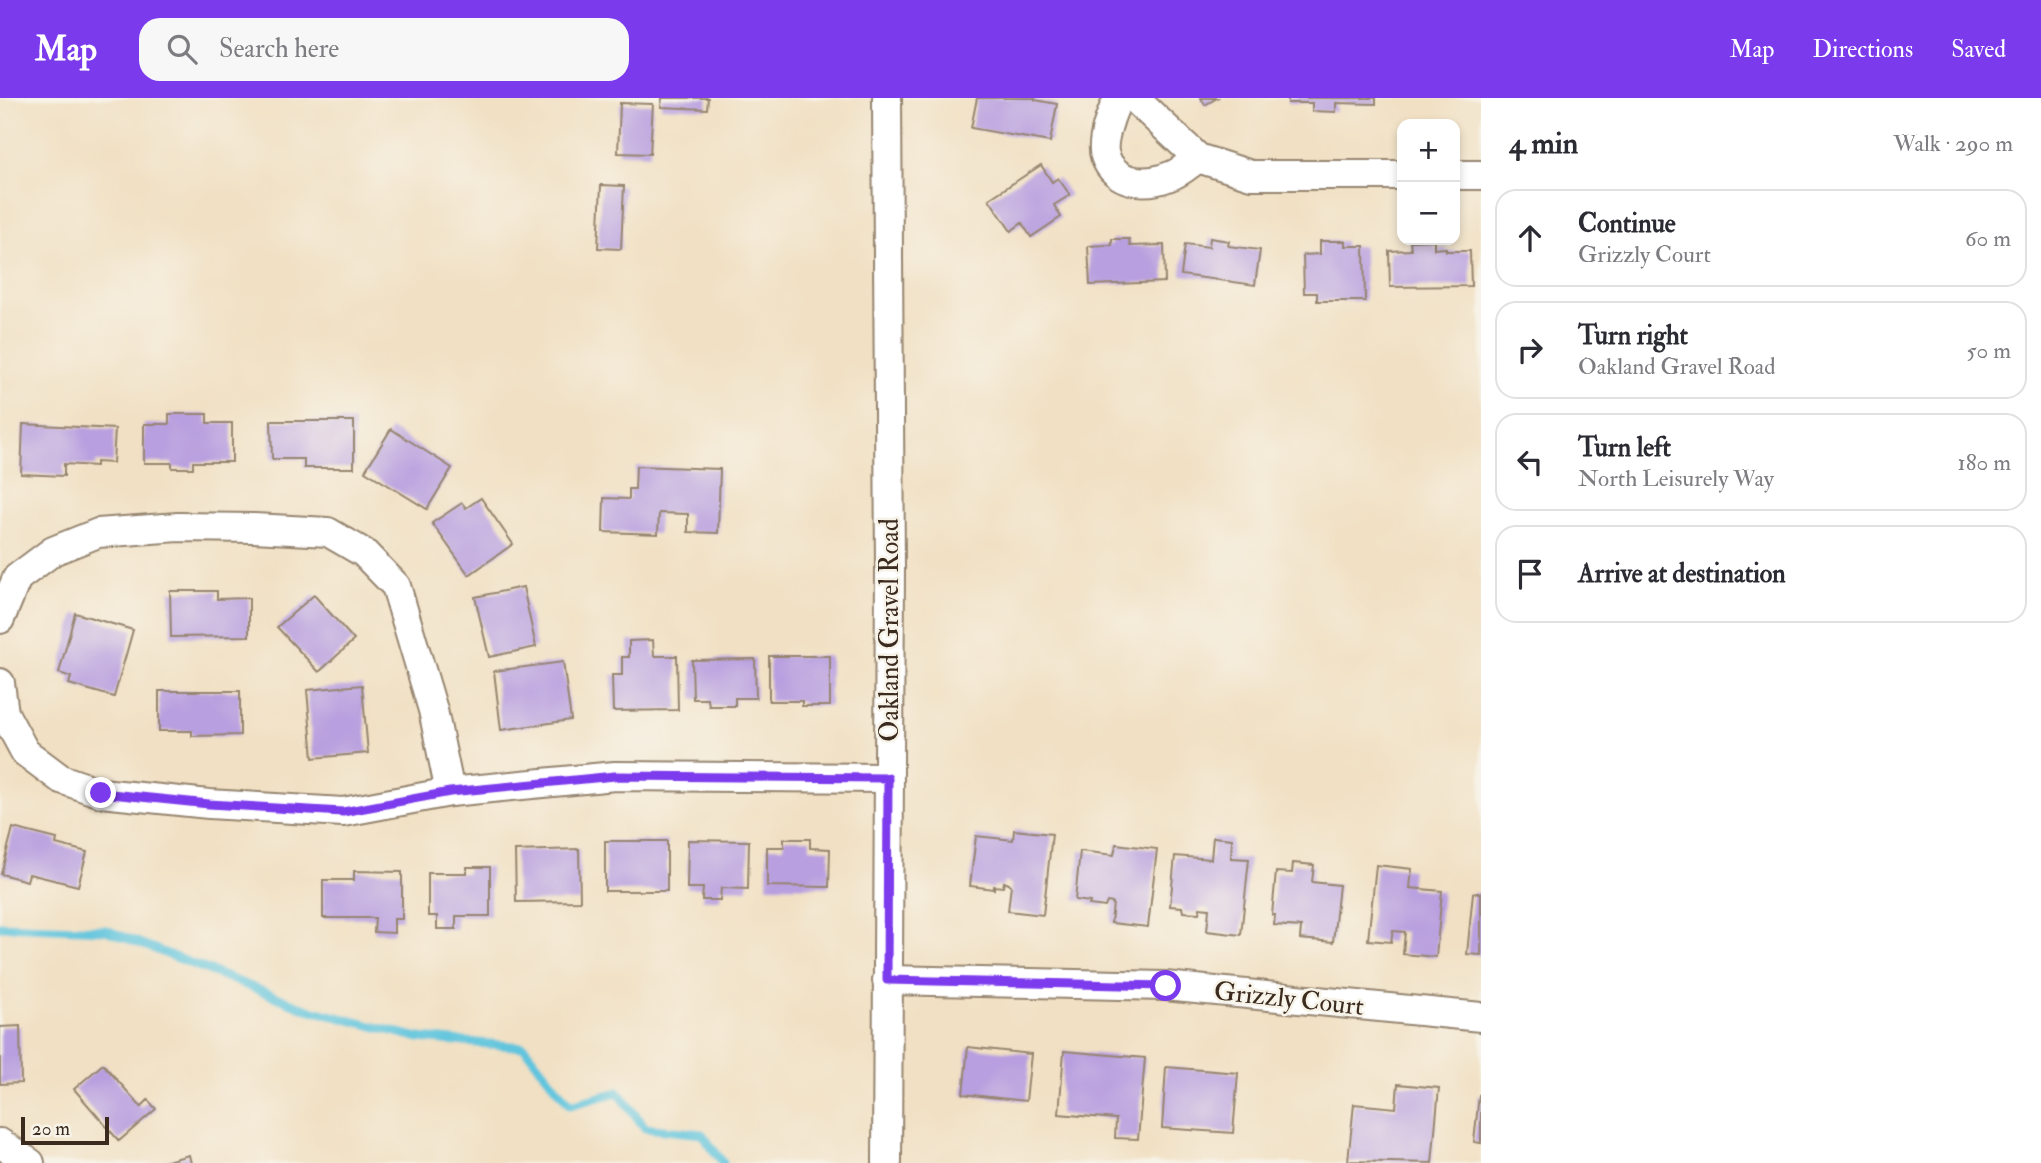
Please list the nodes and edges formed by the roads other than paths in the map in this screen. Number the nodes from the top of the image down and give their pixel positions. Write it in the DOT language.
graph roads {
  1 [pos="887,98"];
  2 [pos="1119,98"];
  3 [pos="1134,98"];
  4 [pos="1198,158"];
  5 [pos="1397,175"];
  6 [pos="1460,175"];
  7 [pos="1481,175"];
  8 [pos="0,619"];
  9 [pos="0,683"];
  10 [pos="888,778"];
  11 [pos="450,792"];
  12 [pos="887,980"];
  13 [pos="1481,1017"];
  14 [pos="0,1143"];
  15 [pos="30,1163"];
  16 [pos="887,1163"];
  1 -- 10 [label="street, Oakland Gravel Road"];
  2 -- 4 [label="street"];
  3 -- 4 [label="street"];
  4 -- 5 [label="street"];
  6 -- 7 [label="street"];
  8 -- 11 [label="street"];
  9 -- 11 [label="street"];
  10 -- 11 [label="street"];
  10 -- 12 [label="street, Oakland Gravel Road"];
  12 -- 13 [label="street, Grizzly Court"];
  12 -- 16 [label="street, Oakland Gravel Road"];
  14 -- 15 [label="street"];
}
